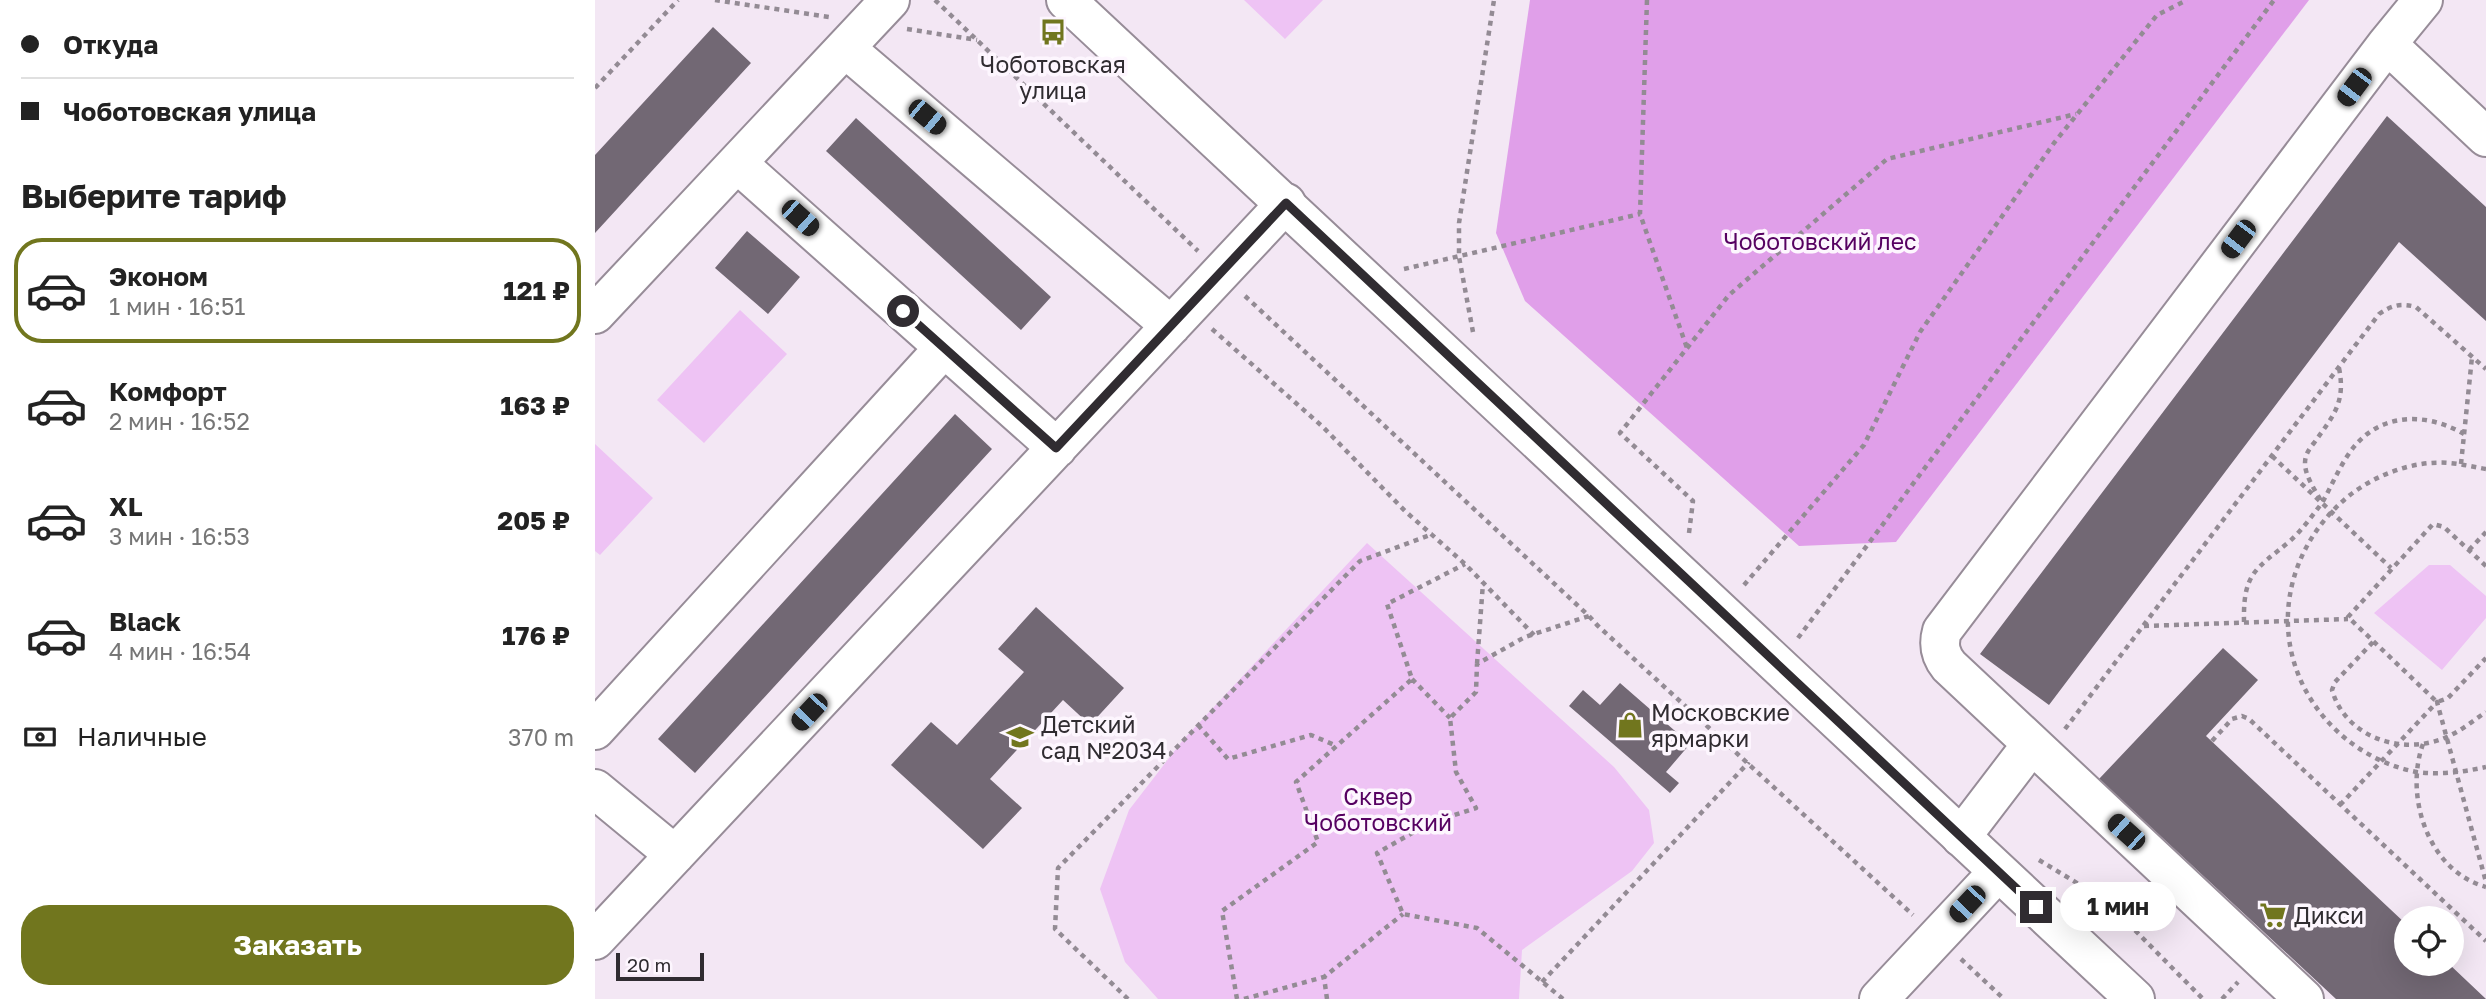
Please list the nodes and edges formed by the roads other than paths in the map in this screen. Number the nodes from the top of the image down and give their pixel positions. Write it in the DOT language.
graph roads {
  1 [pos="890,0"];
  2 [pos="1066,0"];
  3 [pos="2423,0"];
  4 [pos="2387,44"];
  5 [pos="845,48"];
  6 [pos="2486,137"];
  7 [pos="737,163"];
  8 [pos="1286,203"];
  9 [pos="595,314"];
  10 [pos="1179,317"];
  11 [pos="944,348"];
  12 [pos="1056,448"];
  13 [pos="595,730"];
  14 [pos="2048,737"];
  15 [pos="595,789"];
  16 [pos="1962,837"];
  17 [pos="675,855"];
  18 [pos="1998,872"];
  19 [pos="595,940"];
  20 [pos="1879,999"];
  21 [pos="2135,999"];
  22 [pos="2304,999"];
  1 -- 5 [label="main road"];
  2 -- 8 [label="main road"];
  3 -- 4 [label="main road"];
  4 -- 6 [label="main road"];
  4 -- 14 [label="main road"];
  5 -- 7 [label="main road"];
  5 -- 10 [label="main road"];
  7 -- 9 [label="main road"];
  7 -- 11 [label="main road"];
  8 -- 10 [label="main road"];
  8 -- 16 [label="main road"];
  10 -- 12 [label="main road"];
  11 -- 12 [label="main road"];
  11 -- 13 [label="main road"];
  12 -- 17 [label="main road"];
  14 -- 16 [label="main road"];
  14 -- 22 [label="main road"];
  15 -- 17 [label="main road"];
  16 -- 18 [label="main road"];
  17 -- 19 [label="main road"];
  18 -- 20 [label="main road"];
  18 -- 21 [label="main road"];
}
